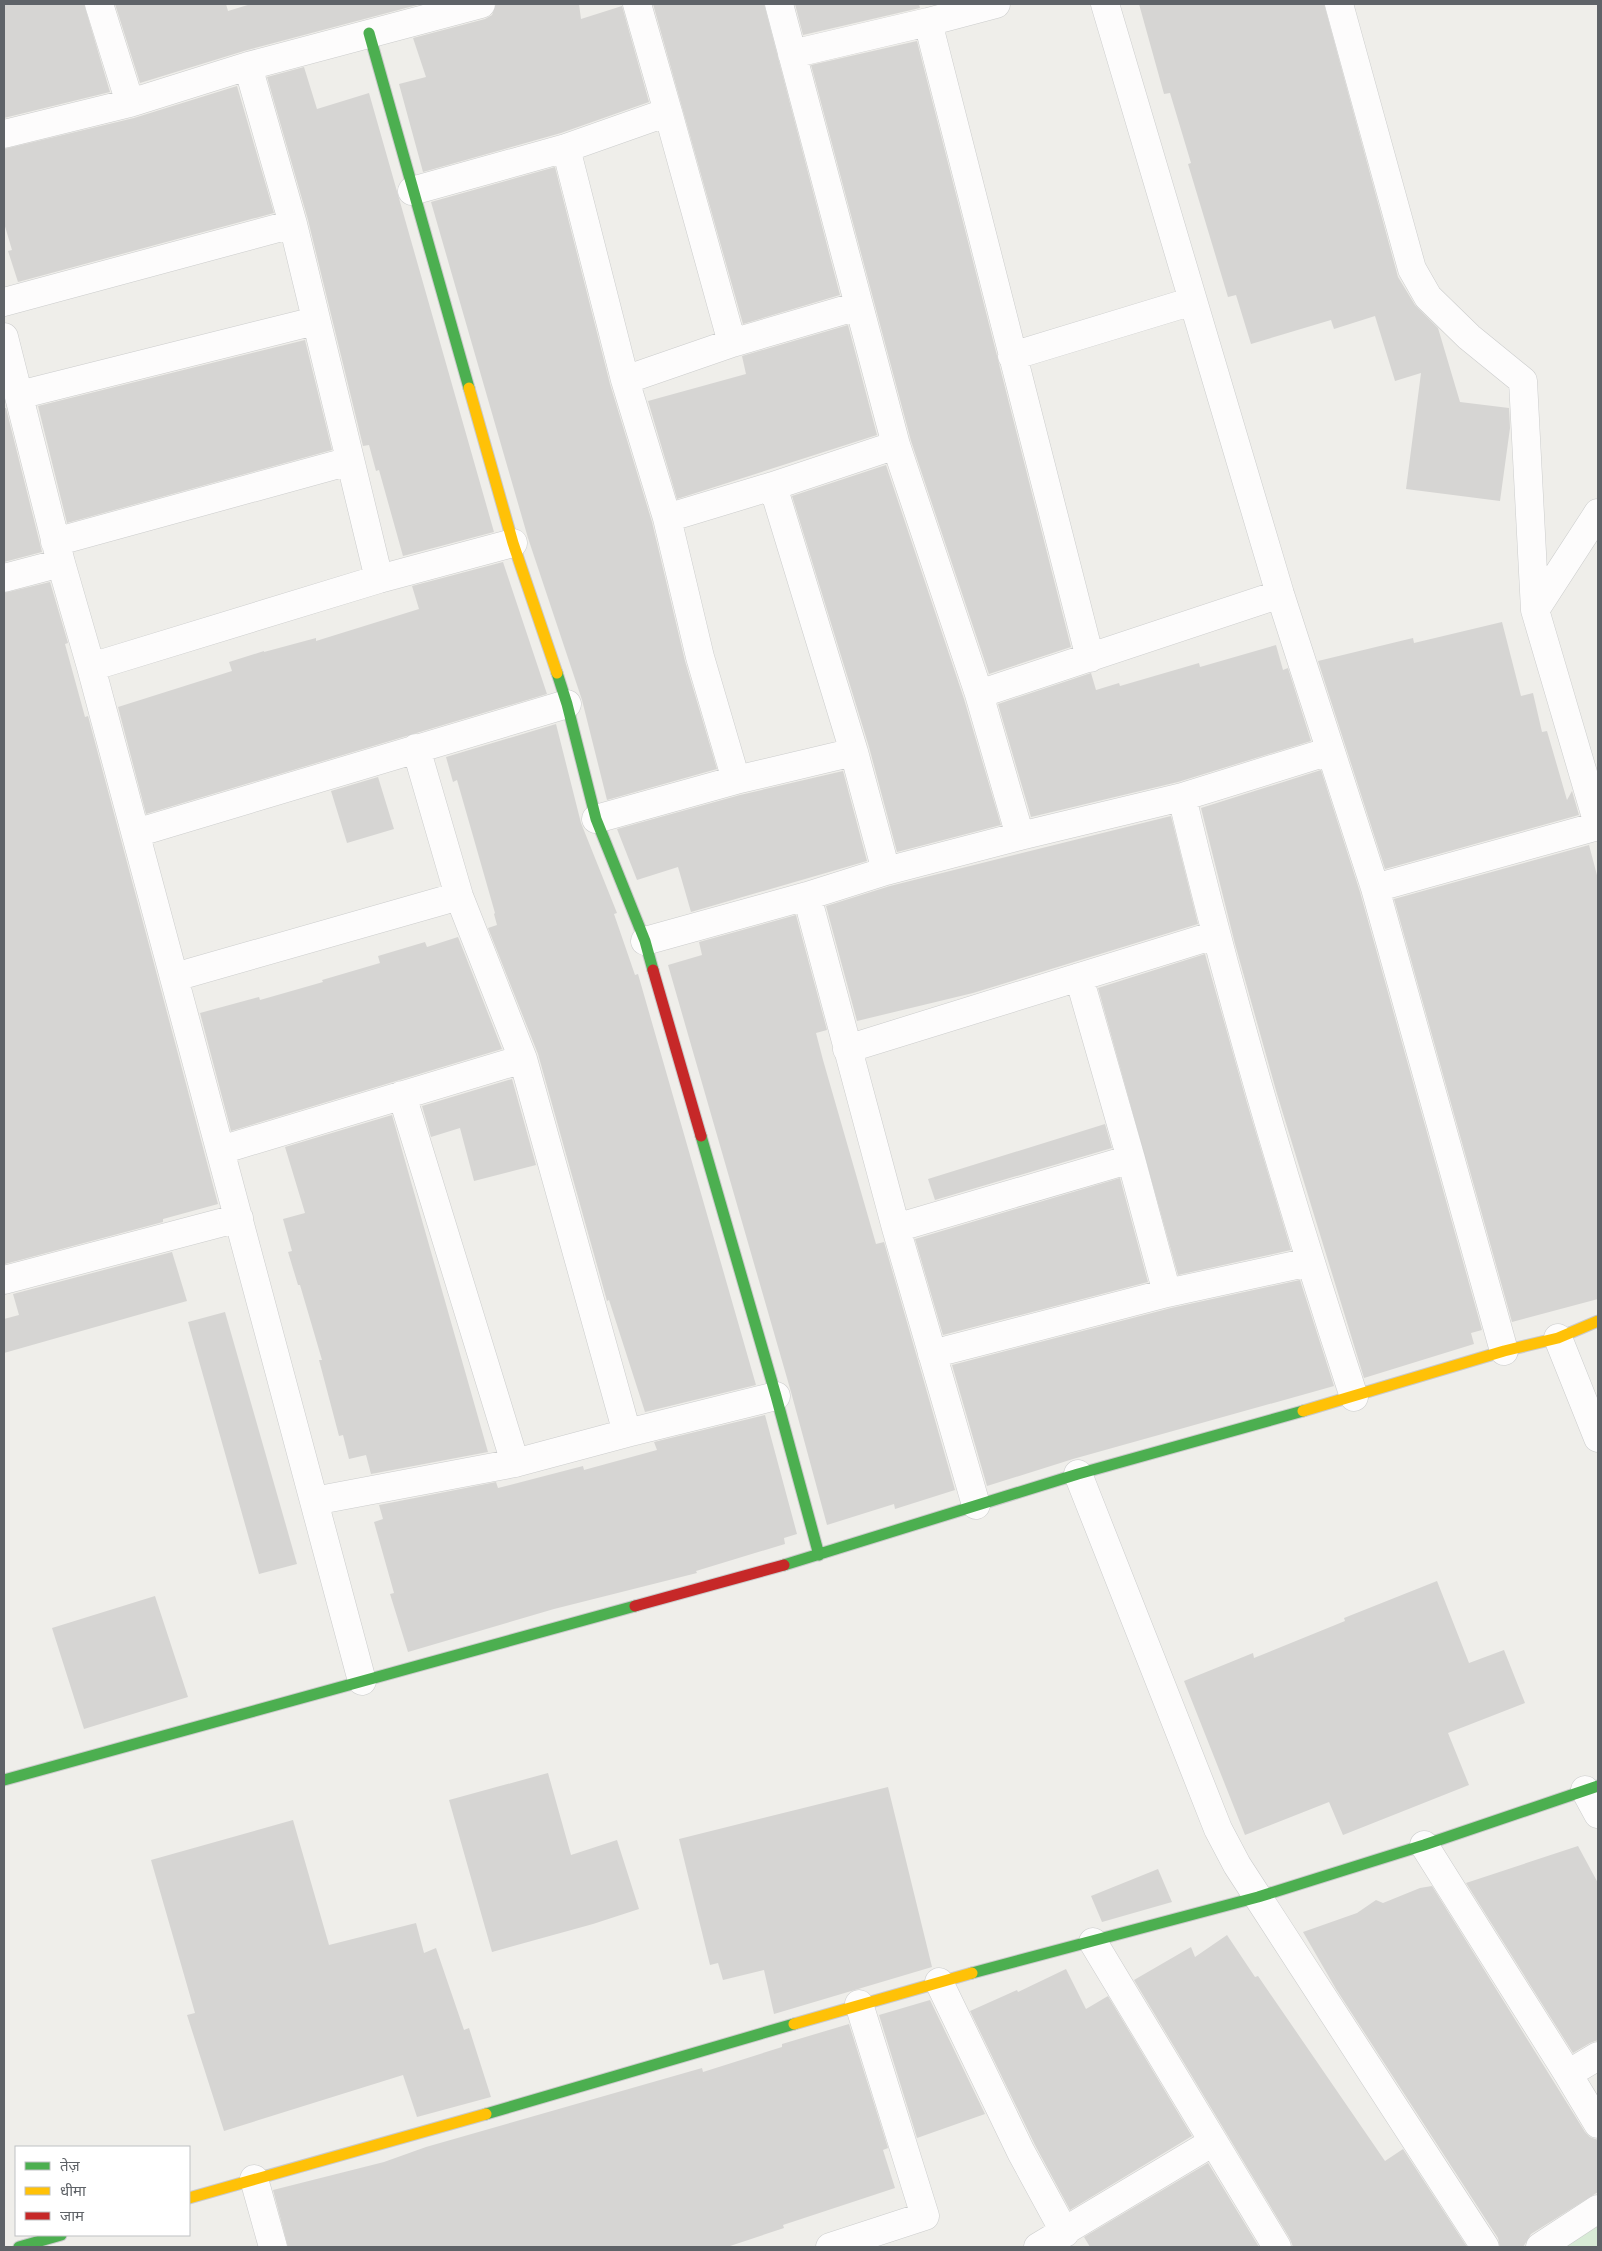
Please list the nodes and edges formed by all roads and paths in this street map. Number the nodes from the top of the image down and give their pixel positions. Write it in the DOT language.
graph roads {
  1 [pos="99,4"];
  2 [pos="481,4"];
  3 [pos="638,4"];
  4 [pos="779,4"];
  5 [pos="996,4"];
  6 [pos="1105,4"];
  7 [pos="1339,4"];
  8 [pos="928,22"];
  9 [pos="369,33"];
  10 [pos="792,54"];
  11 [pos="248,66"];
  12 [pos="130,103"];
  13 [pos="668,112"];
  14 [pos="4,134"];
  15 [pos="566,148"];
  16 [pos="412,191"];
  17 [pos="293,224"];
  18 [pos="4,302"];
  19 [pos="1193,302"];
  20 [pos="858,306"];
  21 [pos="315,321"];
  22 [pos="4,337"];
  23 [pos="732,343"];
  24 [pos="1012,356"];
  25 [pos="625,380"];
  26 [pos="19,394"];
  27 [pos="896,445"];
  28 [pos="350,461"];
  29 [pos="773,486"];
  30 [pos="1598,513"];
  31 [pos="666,518"];
  32 [pos="513,543"];
  33 [pos="58,553"];
  34 [pos="4,578"];
  35 [pos="379,579"];
  36 [pos="1280,594"];
  37 [pos="1535,610"];
  38 [pos="1090,658"];
  39 [pos="91,667"];
  40 [pos="979,694"];
  41 [pos="567,704"];
  42 [pos="416,748"];
  43 [pos="1330,751"];
  44 [pos="854,752"];
  45 [pos="736,780"];
  46 [pos="1182,796"];
  47 [pos="596,819"];
  48 [pos="1598,825"];
  49 [pos="136,833"];
  50 [pos="1020,836"];
  51 [pos="886,872"];
  52 [pos="1375,888"];
  53 [pos="459,896"];
  54 [pos="807,896"];
  55 [pos="1215,935"];
  56 [pos="645,941"];
  57 [pos="175,977"];
  58 [pos="1079,977"];
  59 [pos="847,1049"];
  60 [pos="523,1059"];
  61 [pos="402,1094"];
  62 [pos="221,1150"];
  63 [pos="1131,1159"];
  64 [pos="239,1218"];
  65 [pos="896,1228"];
  66 [pos="1310,1262"];
  67 [pos="4,1280"];
  68 [pos="1167,1293"];
  69 [pos="1598,1321"];
  70 [pos="1558,1338"];
  71 [pos="1504,1351"];
  72 [pos="932,1354"];
  73 [pos="776,1396"];
  74 [pos="1354,1398"];
  75 [pos="627,1433"];
  76 [pos="1598,1438"];
  77 [pos="515,1463"];
  78 [pos="1078,1474"];
  79 [pos="314,1501"];
  80 [pos="976,1505"];
  81 [pos="819,1555"];
  82 [pos="362,1680"];
  83 [pos="4,1780"];
  84 [pos="1592,1788"];
  85 [pos="1598,1814"];
  86 [pos="1424,1845"];
  87 [pos="1258,1897"];
  88 [pos="1093,1942"];
  89 [pos="939,1982"];
  90 [pos="860,2004"];
  91 [pos="1598,2056"];
  92 [pos="1568,2074"];
  93 [pos="1598,2124"];
  94 [pos="1213,2142"];
  95 [pos="254,2179"];
  96 [pos="190,2198"];
  97 [pos="1598,2209"];
  98 [pos="1065,2233"];
  99 [pos="58,2236"];
  100 [pos="26,2246"];
  101 [pos="274,2247"];
  102 [pos="830,2247"];
  103 [pos="1038,2247"];
  104 [pos="1276,2247"];
  105 [pos="1485,2247"];
  106 [pos="1540,2247"];
  1 -- 12 [label="street"];
  2 -- 9 [label="street"];
  3 -- 13 [label="street"];
  4 -- 10 [label="street"];
  5 -- 8 [label="street"];
  6 -- 19 [label="street"];
  7 -- 37 [label="street"];
  8 -- 10 [label="street"];
  8 -- 24 [label="street"];
  9 -- 11 [label="street"];
  9 -- 16 [label="street"];
  10 -- 20 [label="street"];
  11 -- 12 [label="street"];
  11 -- 17 [label="street"];
  12 -- 14 [label="street"];
  13 -- 15 [label="street"];
  13 -- 23 [label="street"];
  15 -- 16 [label="street"];
  15 -- 25 [label="street"];
  16 -- 32 [label="street"];
  17 -- 18 [label="street"];
  17 -- 21 [label="street"];
  19 -- 24 [label="street"];
  19 -- 36 [label="street"];
  20 -- 23 [label="street"];
  20 -- 27 [label="street"];
  21 -- 26 [label="street"];
  21 -- 28 [label="street"];
  22 -- 26 [label="street"];
  23 -- 25 [label="street"];
  24 -- 38 [label="street"];
  25 -- 31 [label="street"];
  26 -- 33 [label="street"];
  27 -- 29 [label="street"];
  27 -- 40 [label="street"];
  28 -- 33 [label="street"];
  28 -- 35 [label="street"];
  29 -- 31 [label="street"];
  29 -- 44 [label="street"];
  30 -- 37 [label="street"];
  31 -- 45 [label="street"];
  32 -- 35 [label="street"];
  32 -- 41 [label="street"];
  33 -- 34 [label="street"];
  33 -- 39 [label="street"];
  35 -- 39 [label="street"];
  36 -- 38 [label="street"];
  36 -- 43 [label="street"];
  37 -- 48 [label="street"];
  38 -- 40 [label="street"];
  39 -- 49 [label="street"];
  40 -- 50 [label="street"];
  41 -- 42 [label="street"];
  41 -- 47 [label="street"];
  42 -- 49 [label="street"];
  42 -- 53 [label="street"];
  43 -- 46 [label="street"];
  43 -- 52 [label="street"];
  44 -- 45 [label="street"];
  44 -- 51 [label="street"];
  45 -- 47 [label="street"];
  46 -- 50 [label="street"];
  46 -- 55 [label="street"];
  47 -- 56 [label="street"];
  48 -- 52 [label="street"];
  49 -- 57 [label="street"];
  50 -- 51 [label="street"];
  51 -- 54 [label="street"];
  52 -- 71 [label="street"];
  53 -- 57 [label="street"];
  53 -- 60 [label="street"];
  54 -- 56 [label="street"];
  54 -- 59 [label="street"];
  55 -- 58 [label="street"];
  55 -- 66 [label="street"];
  56 -- 73 [label="street"];
  57 -- 62 [label="street"];
  58 -- 59 [label="street"];
  58 -- 63 [label="street"];
  59 -- 65 [label="street"];
  60 -- 61 [label="street"];
  60 -- 75 [label="street"];
  61 -- 62 [label="street"];
  61 -- 77 [label="street"];
  62 -- 64 [label="street"];
  63 -- 65 [label="street"];
  63 -- 68 [label="street"];
  64 -- 67 [label="street"];
  64 -- 79 [label="street"];
  65 -- 72 [label="street"];
  66 -- 68 [label="street"];
  66 -- 74 [label="street"];
  68 -- 72 [label="street"];
  69 -- 70 [label="street"];
  70 -- 71 [label="street"];
  70 -- 76 [label="street"];
  71 -- 74 [label="street"];
  72 -- 80 [label="street"];
  73 -- 75 [label="street"];
  73 -- 81 [label="street"];
  74 -- 78 [label="street"];
  75 -- 77 [label="street"];
  77 -- 79 [label="street"];
  78 -- 80 [label="street"];
  78 -- 87 [label="street"];
  79 -- 82 [label="street"];
  80 -- 81 [label="street"];
  81 -- 82 [label="street"];
  82 -- 83 [label="street"];
  84 -- 85 [label="street"];
  84 -- 86 [label="street"];
  86 -- 87 [label="street"];
  86 -- 92 [label="street"];
  87 -- 88 [label="street"];
  87 -- 105 [label="street"];
  88 -- 89 [label="street"];
  88 -- 94 [label="street"];
  89 -- 90 [label="street"];
  89 -- 98 [label="street"];
  90 -- 95 [label="street"];
  90 -- 102 [label="street"];
  91 -- 92 [label="street"];
  92 -- 93 [label="street"];
  94 -- 98 [label="street"];
  94 -- 104 [label="street"];
  95 -- 96 [label="street"];
  95 -- 101 [label="street"];
  97 -- 106 [label="street"];
  98 -- 103 [label="street"];
  99 -- 100 [label="street"];
}
